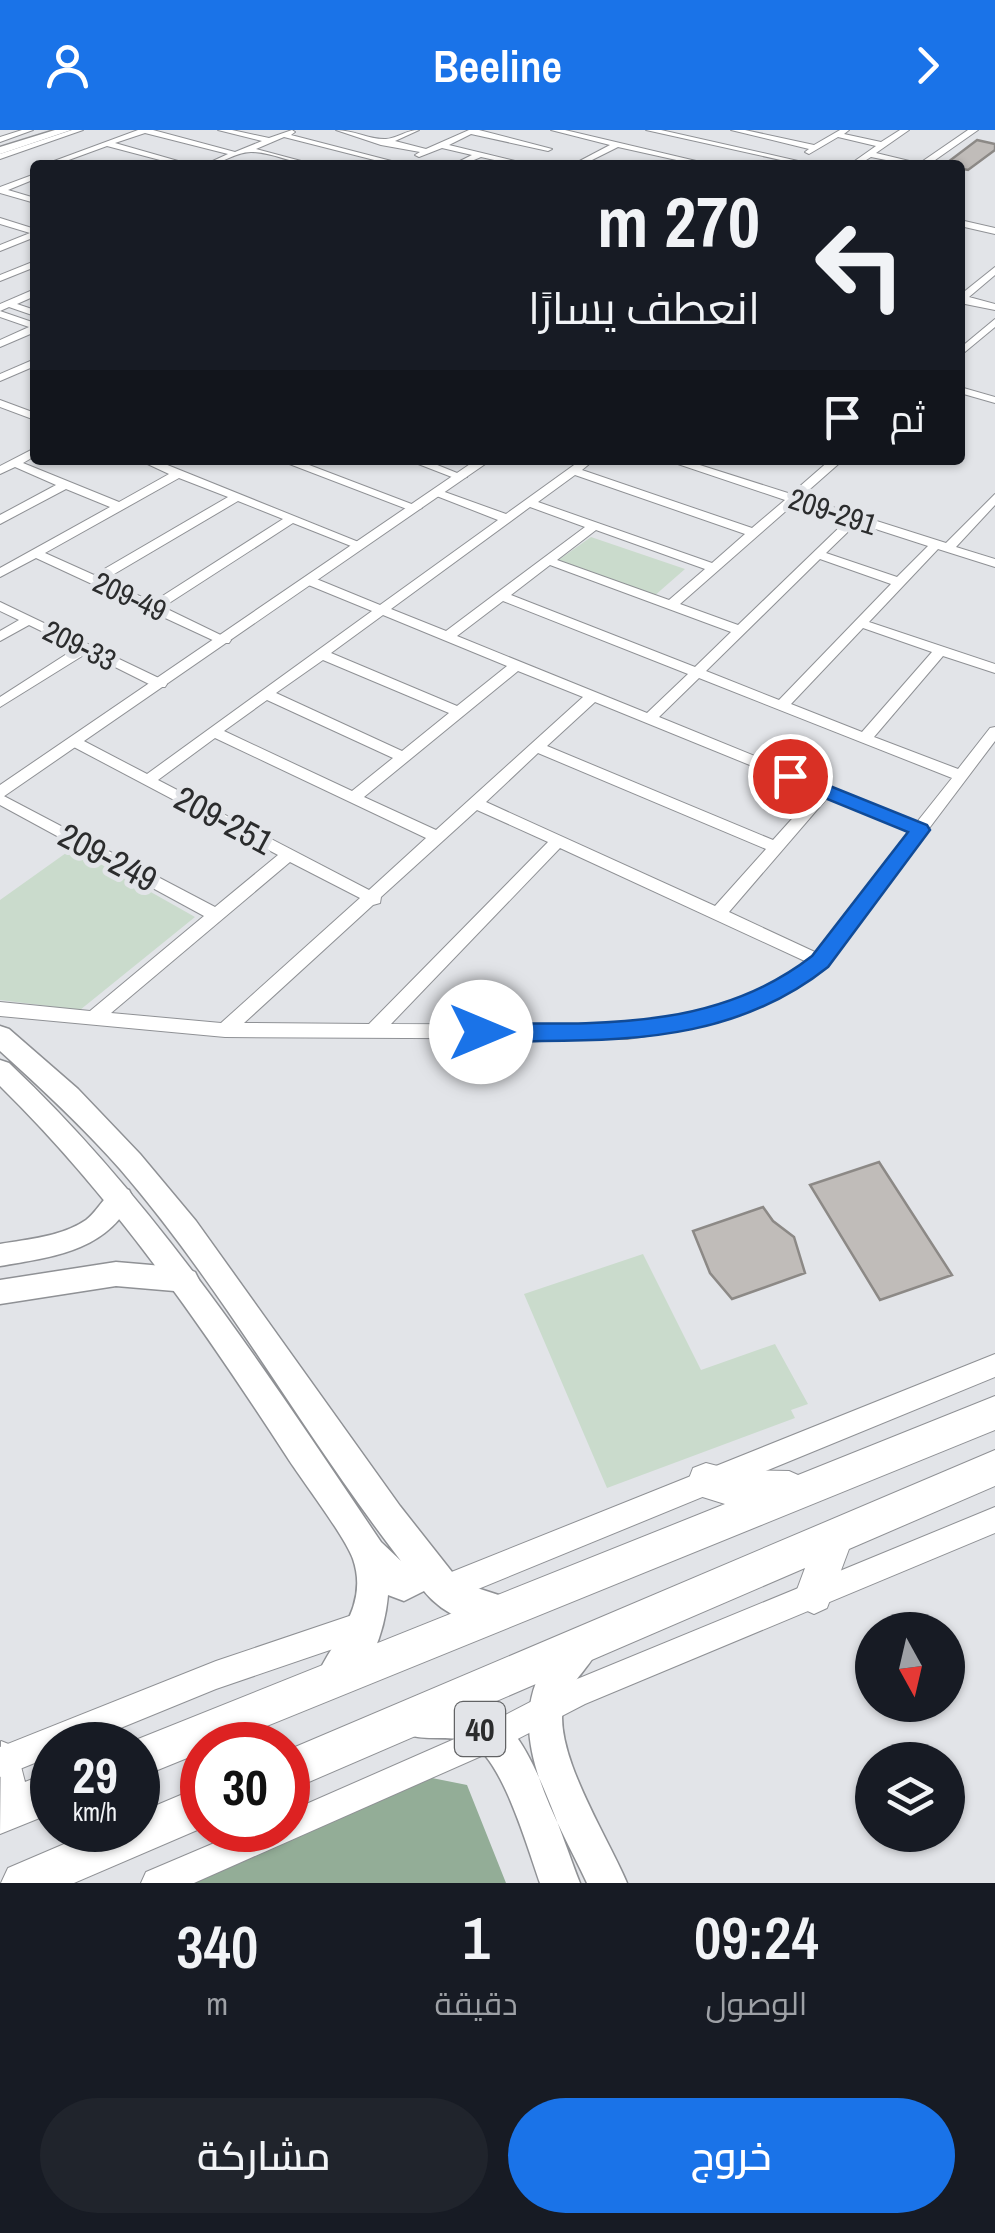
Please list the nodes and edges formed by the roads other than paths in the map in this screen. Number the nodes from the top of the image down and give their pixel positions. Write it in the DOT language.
graph roads {
  1 [pos="29,130"];
  2 [pos="78,130"];
  3 [pos="144,130"];
  4 [pos="222,130"];
  5 [pos="295,130"];
  6 [pos="340,130"];
  7 [pos="415,130"];
  8 [pos="555,130"];
  9 [pos="650,130"];
  10 [pos="735,130"];
  11 [pos="784,130"];
  12 [pos="905,130"];
  13 [pos="974,130"];
  14 [pos="56,131"];
  15 [pos="473,131"];
  16 [pos="355,132"];
  17 [pos="572,132"];
  18 [pos="841,132"];
  19 [pos="284,135"];
  20 [pos="770,137"];
  21 [pos="268,140"];
  22 [pos="387,142"];
  23 [pos="108,144"];
  24 [pos="617,144"];
  25 [pos="884,144"];
  26 [pos="441,145"];
  27 [pos="816,148"];
  28 [pos="2,149"];
  29 [pos="249,149"];
  30 [pos="548,149"];
  31 [pos="426,152"];
  32 [pos="235,154"];
  33 [pos="360,154"];
  34 [pos="480,154"];
  35 [pos="660,154"];
  36 [pos="870,154"];
  37 [pos="36,160"];
  38 [pos="65,160"];
  39 [pos="169,160"];
  40 [pos="220,160"];
  41 [pos="295,160"];
  42 [pos="383,160"];
  43 [pos="407,160"];
  44 [pos="467,160"];
  45 [pos="502,160"];
  46 [pos="525,160"];
  47 [pos="586,160"];
  48 [pos="649,160"];
  49 [pos="685,160"];
  50 [pos="777,160"];
  51 [pos="795,160"];
  52 [pos="861,160"];
  53 [pos="898,160"];
  54 [pos="929,160"];
  55 [pos="30,178"];
  56 [pos="0,190"];
  57 [pos="30,199"];
  58 [pos="0,221"];
  59 [pos="965,224"];
  60 [pos="975,226"];
  61 [pos="30,231"];
  62 [pos="995,231"];
  63 [pos="30,235"];
  64 [pos="965,235"];
  65 [pos="20,240"];
  66 [pos="30,243"];
  67 [pos="0,248"];
  68 [pos="30,266"];
  69 [pos="992,275"];
  70 [pos="0,278"];
  71 [pos="30,294"];
  72 [pos="965,295"];
  73 [pos="965,300"];
  74 [pos="995,307"];
  75 [pos="3,308"];
  76 [pos="30,312"];
  77 [pos="995,322"];
  78 [pos="30,324"];
  79 [pos="30,329"];
  80 [pos="0,344"];
  81 [pos="965,349"];
  82 [pos="30,366"];
  83 [pos="0,378"];
  84 [pos="965,391"];
  85 [pos="994,399"];
  86 [pos="0,403"];
  87 [pos="30,416"];
  88 [pos="30,455"];
  89 [pos="14,463"];
  90 [pos="299,465"];
  91 [pos="428,465"];
  92 [pos="479,465"];
  93 [pos="581,465"];
  94 [pos="688,465"];
  95 [pos="828,465"];
  96 [pos="178,467"];
  97 [pos="574,470"];
  98 [pos="0,471"];
  99 [pos="462,477"];
  100 [pos="64,484"];
  101 [pos="438,493"];
  102 [pos="237,496"];
  103 [pos="995,498"];
  104 [pos="793,499"];
  105 [pos="529,503"];
  106 [pos="121,507"];
  107 [pos="416,508"];
  108 [pos="292,518"];
  109 [pos="508,518"];
  110 [pos="855,518"];
  111 [pos="0,520"];
  112 [pos="594,526"];
  113 [pos="754,533"];
  114 [pos="360,545"];
  115 [pos="942,546"];
  116 [pos="36,553"];
  117 [pos="818,554"];
  118 [pos="549,561"];
  119 [pos="995,563"];
  120 [pos="714,568"];
  121 [pos="0,573"];
  122 [pos="95,580"];
  123 [pos="310,581"];
  124 [pos="899,582"];
  125 [pos="502,596"];
  126 [pos="671,605"];
  127 [pos="0,606"];
  128 [pos="154,607"];
  129 [pos="382,610"];
  130 [pos="28,620"];
  131 [pos="860,622"];
  132 [pos="739,630"];
  133 [pos="0,637"];
  134 [pos="448,637"];
  135 [pos="224,640"];
  136 [pos="86,648"];
  137 [pos="941,650"];
  138 [pos="321,654"];
  139 [pos="516,665"];
  140 [pos="995,669"];
  141 [pos="696,672"];
  142 [pos="160,684"];
  143 [pos="266,694"];
  144 [pos="592,696"];
  145 [pos="0,704"];
  146 [pos="782,706"];
  147 [pos="458,712"];
  148 [pos="649,719"];
  149 [pos="995,731"];
  150 [pos="214,732"];
  151 [pos="865,738"];
  152 [pos="75,742"];
  153 [pos="536,747"];
  154 [pos="403,757"];
  155 [pos="961,776"];
  156 [pos="148,780"];
  157 [pos="825,790"];
  158 [pos="0,796"];
  159 [pos="353,798"];
  160 [pos="476,803"];
  161 [pos="920,830"];
  162 [pos="439,838"];
  163 [pos="558,841"];
  164 [pos="774,847"];
  165 [pos="289,854"];
  166 [pos="374,898"];
  167 [pos="718,914"];
  168 [pos="216,915"];
  169 [pos="820,962"];
  170 [pos="0,1009"];
  171 [pos="93,1018"];
  172 [pos="225,1030"];
  173 [pos="372,1032"];
  174 [pos="0,1036"];
  175 [pos="0,1070"];
  176 [pos="120,1198"];
  177 [pos="73,1241"];
  178 [pos="0,1255"];
  179 [pos="76,1279"];
  180 [pos="186,1280"];
  181 [pos="0,1292"];
  182 [pos="995,1364"];
  183 [pos="995,1414"];
  184 [pos="995,1468"];
  185 [pos="706,1481"];
  186 [pos="815,1485"];
  187 [pos="995,1520"];
  188 [pos="835,1536"];
  189 [pos="368,1554"];
  190 [pos="418,1557"];
  191 [pos="444,1588"];
  192 [pos="814,1595"];
  193 [pos="499,1611"];
  194 [pos="366,1624"];
  195 [pos="583,1644"];
  196 [pos="334,1678"];
  197 [pos="543,1712"];
  198 [pos="400,1724"];
  199 [pos="494,1736"];
  200 [pos="160,1749"];
  201 [pos="0,1762"];
  202 [pos="310,1762"];
  203 [pos="558,1768"];
  204 [pos="522,1789"];
  205 [pos="30,1801"];
  206 [pos="4,1812"];
  207 [pos="180,1816"];
  208 [pos="310,1817"];
  209 [pos="229,1852"];
  210 [pos="22,1883"];
  211 [pos="157,1883"];
  212 [pos="560,1883"];
  213 [pos="607,1883"];
  1 -- 28 [label="street"];
  2 -- 14 [label="main road"];
  2 -- 28 [label="street"];
  3 -- 23 [label="street"];
  3 -- 32 [label="street"];
  4 -- 21 [label="street"];
  5 -- 19 [label="street"];
  6 -- 16 [label="street"];
  7 -- 22 [label="street"];
  8 -- 17 [label="street"];
  9 -- 50 [label="street"];
  10 -- 20 [label="street"];
  11 -- 20 [label="street"];
  12 -- 25 [label="street"];
  13 -- 54 [label="street"];
  14 -- 28 [label="main road"];
  15 -- 26 [label="street"];
  15 -- 30 [label="street"];
  16 -- 22 [label="street"];
  17 -- 24 [label="street"];
  17 -- 30 [label="street"];
  18 -- 25 [label="street"];
  18 -- 27 [label="street"];
  19 -- 21 [label="street"];
  19 -- 33 [label="street"];
  20 -- 27 [label="street"];
  21 -- 29 [label="street"];
  22 -- 31 [label="street"];
  22 -- 33 [label="street"];
  23 -- 38 [label="street"];
  23 -- 39 [label="street"];
  24 -- 35 [label="street"];
  24 -- 47 [label="street"];
  25 -- 36 [label="street"];
  26 -- 31 [label="street"];
  26 -- 34 [label="street"];
  27 -- 51 [label="street"];
  28 -- 37 [label="street"];
  29 -- 32 [label="street"];
  29 -- 41 [label="street"];
  30 -- 46 [label="street"];
  31 -- 43 [label="street"];
  32 -- 40 [label="street"];
  33 -- 42 [label="street"];
  34 -- 44 [label="street"];
  34 -- 45 [label="street"];
  35 -- 48 [label="street"];
  35 -- 49 [label="street"];
  36 -- 52 [label="street"];
  36 -- 53 [label="street"];
  55 -- 56 [label="street"];
  56 -- 57 [label="street"];
  58 -- 61 [label="street"];
  59 -- 60 [label="street"];
  60 -- 62 [label="street"];
  60 -- 64 [label="street"];
  63 -- 65 [label="street"];
  65 -- 66 [label="street"];
  65 -- 67 [label="street"];
  68 -- 70 [label="street"];
  69 -- 72 [label="street"];
  71 -- 75 [label="street"];
  73 -- 74 [label="street"];
  75 -- 76 [label="street"];
  75 -- 78 [label="street"];
  77 -- 81 [label="street"];
  79 -- 80 [label="street"];
  82 -- 83 [label="street"];
  84 -- 85 [label="street"];
  86 -- 87 [label="street"];
  88 -- 89 [label="street"];
  89 -- 98 [label="street"];
  89 -- 100 [label="street"];
  90 -- 107 [label="street"];
  91 -- 99 [label="street"];
  92 -- 99 [label="street"];
  93 -- 97 [label="street"];
  94 -- 104 [label="street, 209-291"];
  95 -- 104 [label="street"];
  96 -- 102 [label="street"];
  96 -- 106 [label="street"];
  97 -- 105 [label="street"];
  97 -- 113 [label="street"];
  99 -- 101 [label="street"];
  100 -- 106 [label="street"];
  100 -- 111 [label="street"];
  101 -- 107 [label="street"];
  101 -- 109 [label="street"];
  102 -- 108 [label="street"];
  102 -- 122 [label="street"];
  103 -- 115 [label="street"];
  104 -- 110 [label="street, 209-291"];
  104 -- 113 [label="street"];
  105 -- 109 [label="street"];
  105 -- 112 [label="street"];
  106 -- 116 [label="street"];
  107 -- 114 [label="street"];
  108 -- 114 [label="street"];
  108 -- 128 [label="street"];
  109 -- 129 [label="street"];
  110 -- 115 [label="street, 209-291"];
  110 -- 117 [label="street"];
  112 -- 118 [label="street"];
  112 -- 120 [label="street"];
  113 -- 120 [label="street"];
  114 -- 123 [label="street"];
  115 -- 119 [label="street, 209-291"];
  115 -- 124 [label="street"];
  116 -- 121 [label="street"];
  116 -- 122 [label="street, 209-49"];
  117 -- 124 [label="street"];
  117 -- 132 [label="street"];
  118 -- 125 [label="street"];
  118 -- 126 [label="street"];
  120 -- 126 [label="street"];
  122 -- 128 [label="street, 209-49"];
  123 -- 129 [label="street"];
  123 -- 135 [label="street"];
  124 -- 131 [label="street"];
  125 -- 134 [label="street"];
  125 -- 141 [label="street"];
  126 -- 132 [label="street"];
  127 -- 130 [label="street, 209-33"];
  128 -- 135 [label="street, 209-49"];
  129 -- 134 [label="street"];
  129 -- 138 [label="street"];
  130 -- 133 [label="street"];
  130 -- 136 [label="street, 209-33"];
  131 -- 137 [label="street"];
  131 -- 146 [label="street"];
  132 -- 141 [label="street"];
  134 -- 139 [label="street"];
  135 -- 142 [label="street"];
  136 -- 142 [label="street, 209-33"];
  136 -- 145 [label="street"];
  137 -- 140 [label="street"];
  137 -- 151 [label="street"];
  138 -- 143 [label="street"];
  138 -- 147 [label="street"];
  139 -- 144 [label="street"];
  139 -- 147 [label="street"];
  141 -- 146 [label="street"];
  141 -- 148 [label="street"];
  142 -- 152 [label="street"];
  143 -- 150 [label="street"];
  143 -- 154 [label="street"];
  144 -- 148 [label="street"];
  144 -- 153 [label="street"];
  146 -- 151 [label="street"];
  147 -- 154 [label="street"];
  148 -- 157 [label="street"];
  149 -- 155 [label="street"];
  150 -- 156 [label="street"];
  150 -- 159 [label="street"];
  151 -- 155 [label="street"];
  152 -- 156 [label="street, 209-251"];
  152 -- 158 [label="street"];
  153 -- 160 [label="street"];
  153 -- 164 [label="street"];
  154 -- 159 [label="street"];
  155 -- 161 [label="street"];
  156 -- 165 [label="street, 209-251"];
  157 -- 161 [label="street"];
  157 -- 164 [label="street"];
  158 -- 168 [label="street, 209-249"];
  159 -- 162 [label="street"];
  160 -- 162 [label="street"];
  160 -- 163 [label="street"];
  161 -- 169 [label="street"];
  162 -- 166 [label="street"];
  163 -- 167 [label="street"];
  163 -- 173 [label="street"];
  164 -- 167 [label="street"];
  165 -- 166 [label="street, 209-251"];
  165 -- 168 [label="street"];
  166 -- 172 [label="street"];
  167 -- 169 [label="street"];
  168 -- 171 [label="street"];
  169 -- 173 [label="street"];
  170 -- 171 [label="street"];
  171 -- 172 [label="street"];
  172 -- 173 [label="street"];
  174 -- 190 [label="main road"];
  175 -- 176 [label="main road"];
  176 -- 177 [label="main road"];
  176 -- 180 [label="main road"];
  177 -- 178 [label="main road"];
  177 -- 179 [label="main road"];
  179 -- 180 [label="main road"];
  179 -- 181 [label="main road"];
  180 -- 189 [label="main road"];
  182 -- 185 [label="street"];
  183 -- 186 [label="highway"];
  184 -- 188 [label="highway"];
  185 -- 186 [label="highway"];
  185 -- 191 [label="street"];
  186 -- 193 [label="highway"];
  187 -- 192 [label="street"];
  188 -- 192 [label="highway"];
  188 -- 195 [label="highway"];
  189 -- 190 [label="main road"];
  189 -- 194 [label="main road"];
  190 -- 191 [label="main road"];
  191 -- 193 [label="main road"];
  192 -- 197 [label="street"];
  193 -- 196 [label="highway"];
  194 -- 196 [label="main road"];
  194 -- 201 [label="street"];
  195 -- 197 [label="main road"];
  195 -- 198 [label="highway"];
  196 -- 200 [label="highway"];
  197 -- 199 [label="street"];
  197 -- 203 [label="main road"];
  198 -- 199 [label="main road, 40"];
  198 -- 202 [label="highway"];
  199 -- 204 [label="main road, 40"];
  199 -- 208 [label="street"];
  201 -- 206 [label="highway"];
  203 -- 204 [label="main road"];
  203 -- 213 [label="main road"];
  204 -- 212 [label="main road, 40"];
  205 -- 206 [label="highway"];
  207 -- 210 [label="highway"];
  209 -- 211 [label="street"];
}
